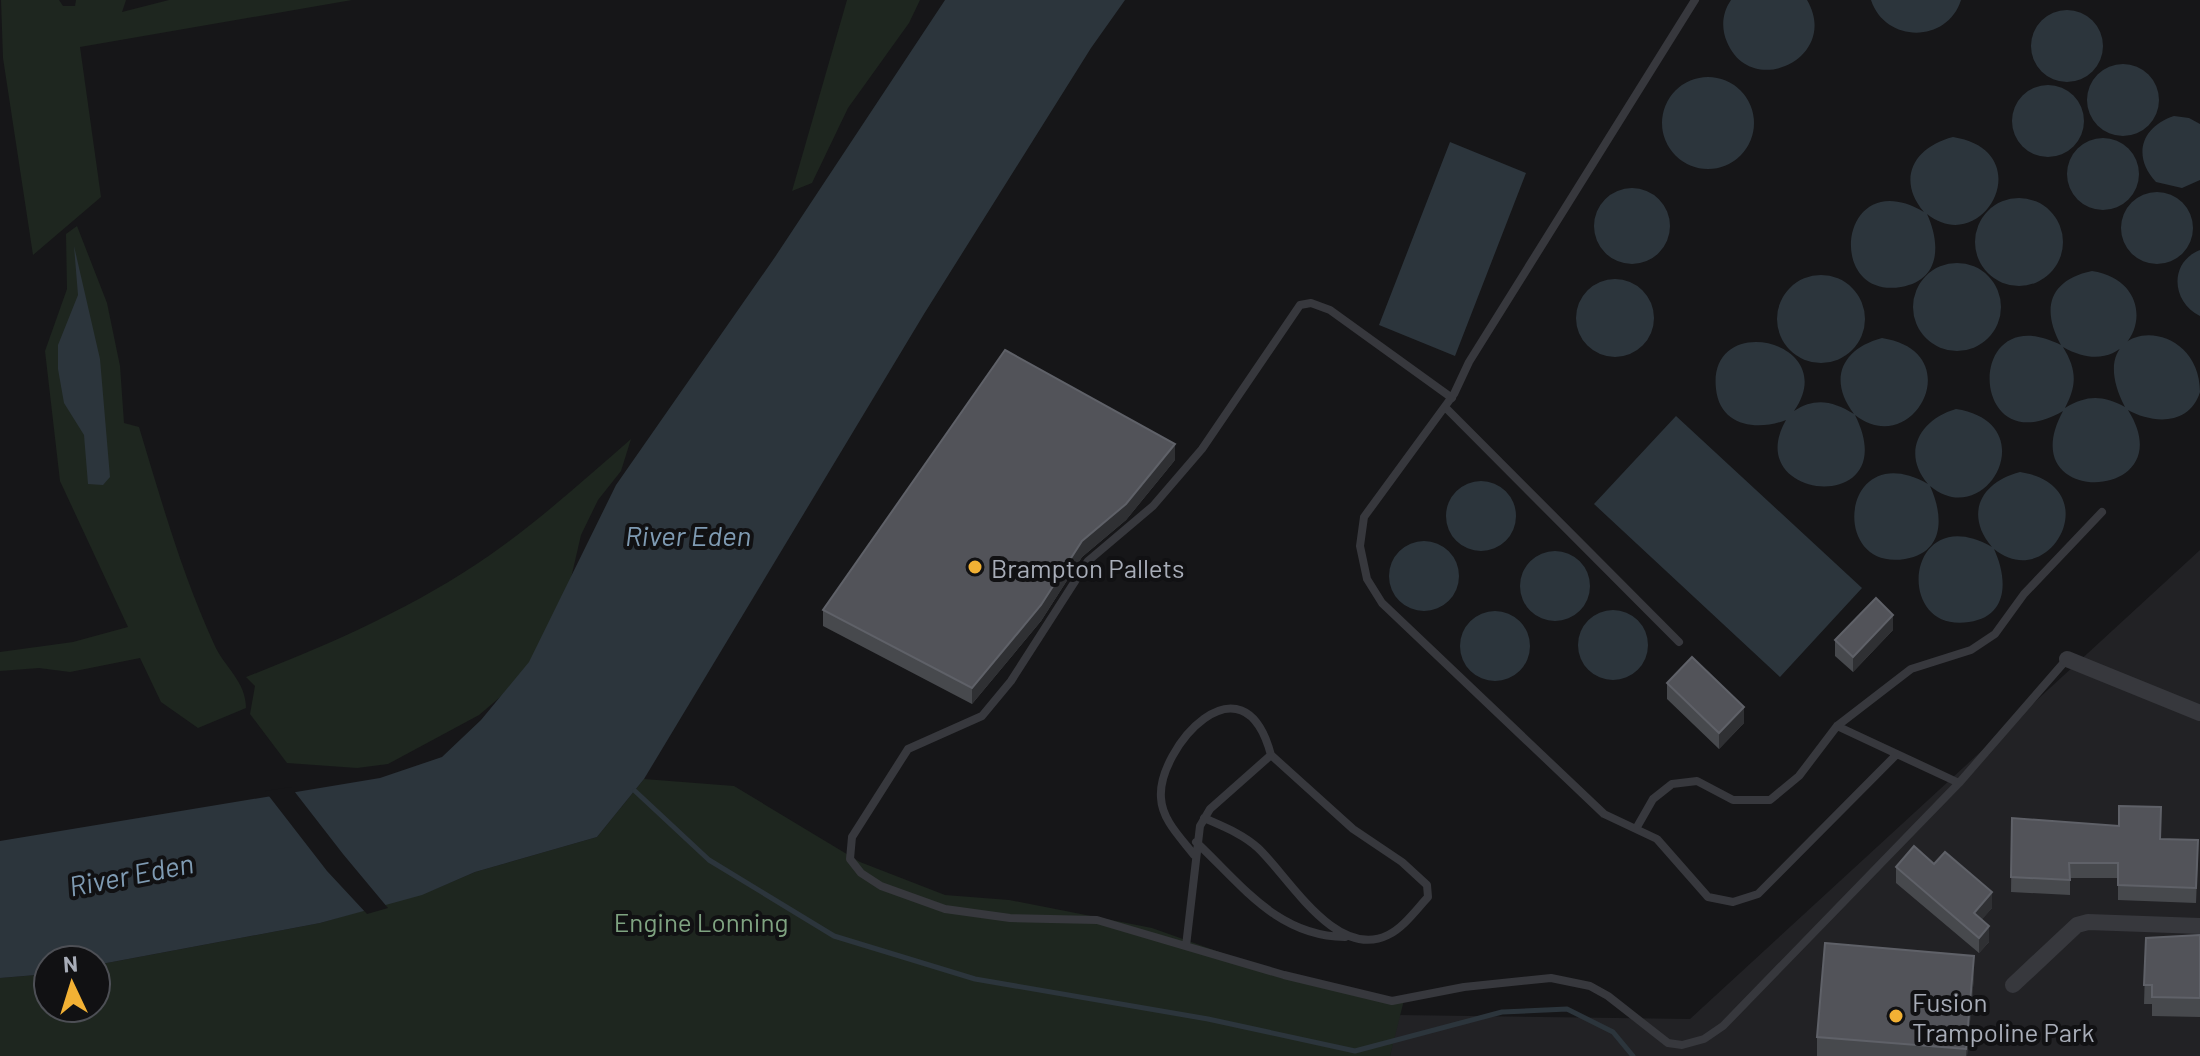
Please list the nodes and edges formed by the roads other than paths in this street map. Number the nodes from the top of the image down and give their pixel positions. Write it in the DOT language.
graph roads {
  1 [pos="1695,0"];
  2 [pos="1452,398"];
  3 [pos="1445,407"];
  4 [pos="2102,512"];
  5 [pos="1679,642"];
  6 [pos="2067,659"];
  7 [pos="2200,713"];
  8 [pos="1837,726"];
  9 [pos="1271,755"];
  10 [pos="1896,755"];
  11 [pos="1959,783"];
  12 [pos="1204,818"];
  13 [pos="1637,827"];
  14 [pos="1196,842"];
  15 [pos="1194,855"];
  16 [pos="2200,926"];
  17 [pos="1356,937"];
  18 [pos="1186,946"];
  19 [pos="2013,985"];
  1 -- 2 [label="lane"];
  2 -- 3 [label="lane"];
  2 -- 18 [label="lane"];
  3 -- 5 [label="lane"];
  3 -- 13 [label="lane"];
  4 -- 8 [label="lane"];
  6 -- 7 [label="street"];
  6 -- 11 [label="lane"];
  8 -- 10 [label="lane"];
  8 -- 13 [label="lane"];
  9 -- 12 [label="lane"];
  9 -- 15 [label="lane"];
  9 -- 17 [label="lane"];
  10 -- 11 [label="lane"];
  10 -- 13 [label="lane"];
  11 -- 18 [label="lane"];
  12 -- 14 [label="lane"];
  12 -- 17 [label="lane"];
  14 -- 15 [label="lane"];
  14 -- 17 [label="lane"];
  15 -- 18 [label="lane"];
  16 -- 19 [label="street"];
}
